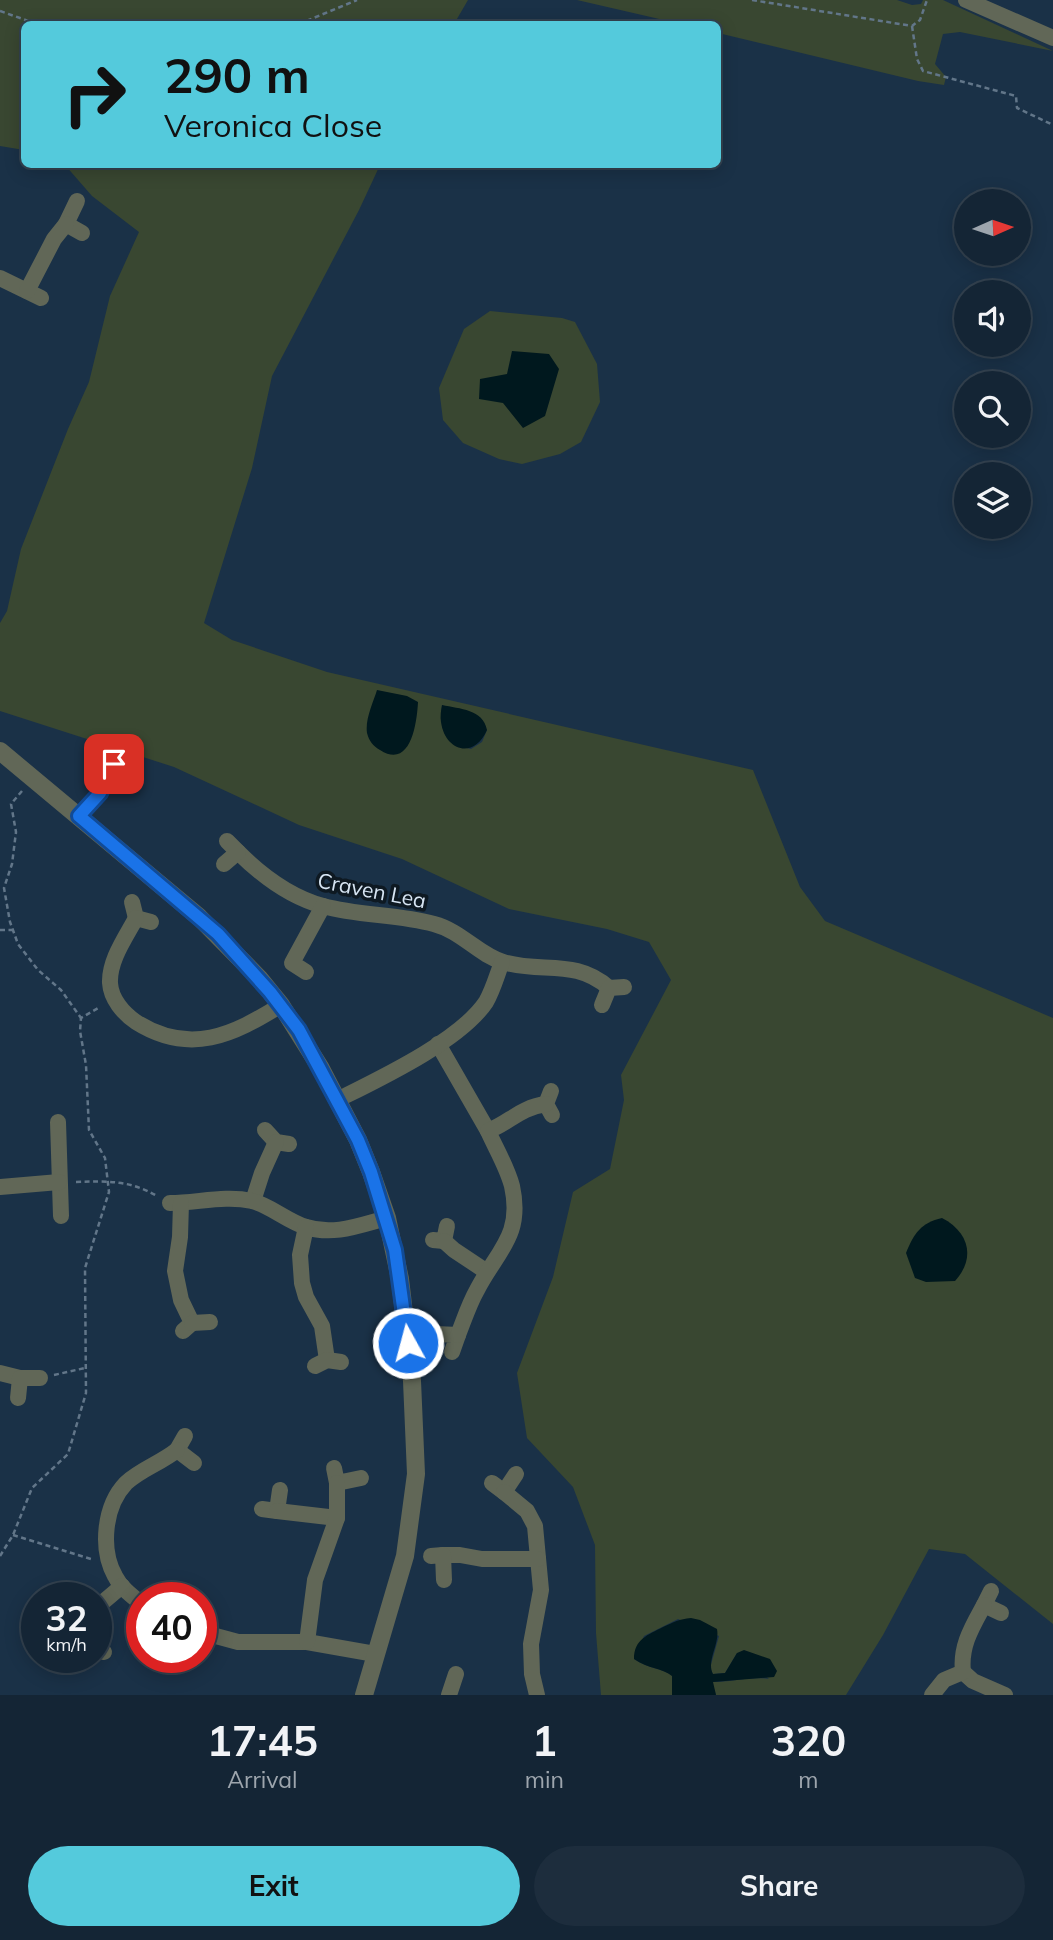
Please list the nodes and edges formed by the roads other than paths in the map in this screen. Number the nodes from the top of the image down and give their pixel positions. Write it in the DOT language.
graph roads {
  1 [pos="965,0"];
  2 [pos="1053,38"];
  3 [pos="77,201"];
  4 [pos="66,224"];
  5 [pos="82,233"];
  6 [pos="0,278"];
  7 [pos="0,751"];
  8 [pos="93,769"];
  9 [pos="79,816"];
  10 [pos="223,864"];
  11 [pos="131,902"];
  12 [pos="323,906"];
  13 [pos="502,962"];
  14 [pos="306,972"];
  15 [pos="281,1005"];
  16 [pos="602,1005"];
  17 [pos="438,1044"];
  18 [pos="337,1100"];
  19 [pos="550,1103"];
  20 [pos="58,1122"];
  21 [pos="488,1131"];
  22 [pos="277,1139"];
  23 [pos="59,1182"];
  24 [pos="0,1186"];
  25 [pos="253,1201"];
  26 [pos="61,1216"];
  27 [pos="387,1218"];
  28 [pos="306,1227"];
  29 [pos="441,1236"];
  30 [pos="487,1272"];
  31 [pos="210,1322"];
  32 [pos="435,1334"];
  33 [pos="458,1335"];
  34 [pos="452,1352"];
  35 [pos="328,1363"];
  36 [pos="0,1373"];
  37 [pos="20,1378"];
  38 [pos="40,1378"];
  39 [pos="18,1398"];
  40 [pos="194,1463"];
  41 [pos="516,1474"];
  42 [pos="361,1478"];
  43 [pos="280,1490"];
  44 [pos="337,1518"];
  45 [pos="538,1559"];
  46 [pos="444,1580"];
  47 [pos="122,1586"];
  48 [pos="126,1590"];
  49 [pos="112,1594"];
  50 [pos="1001,1613"];
  51 [pos="217,1636"];
  52 [pos="307,1642"];
  53 [pos="375,1654"];
  54 [pos="963,1672"];
  55 [pos="456,1674"];
  56 [pos="442,1694"];
  57 [pos="364,1695"];
  58 [pos="537,1695"];
  59 [pos="932,1695"];
  60 [pos="1004,1695"];
  1 -- 2 [label="street"];
  3 -- 4 [label="street"];
  4 -- 5 [label="street"];
  4 -- 6 [label="street"];
  7 -- 9 [label="street"];
  8 -- 9 [label="street"];
  9 -- 15 [label="street"];
  10 -- 12 [label="street, Craven Lea"];
  11 -- 15 [label="street"];
  12 -- 13 [label="street, Craven Lea"];
  12 -- 14 [label="street"];
  13 -- 16 [label="street, Craven Lea"];
  13 -- 17 [label="street"];
  15 -- 18 [label="street"];
  17 -- 18 [label="street"];
  17 -- 21 [label="street"];
  18 -- 27 [label="street"];
  19 -- 21 [label="street"];
  20 -- 23 [label="street"];
  21 -- 30 [label="street"];
  22 -- 25 [label="street"];
  23 -- 24 [label="street"];
  23 -- 26 [label="street"];
  25 -- 28 [label="street"];
  25 -- 31 [label="street"];
  27 -- 28 [label="street"];
  27 -- 53 [label="street"];
  28 -- 35 [label="street"];
  29 -- 30 [label="street"];
  30 -- 33 [label="street"];
  32 -- 33 [label="street"];
  33 -- 34 [label="street"];
  36 -- 37 [label="street"];
  37 -- 38 [label="street"];
  37 -- 39 [label="street"];
  40 -- 47 [label="street"];
  41 -- 45 [label="street"];
  42 -- 44 [label="street"];
  43 -- 44 [label="street"];
  44 -- 52 [label="street"];
  45 -- 46 [label="street"];
  45 -- 58 [label="street"];
  47 -- 48 [label="street"];
  47 -- 49 [label="street"];
  50 -- 54 [label="street"];
  51 -- 52 [label="street"];
  52 -- 53 [label="street"];
  53 -- 57 [label="street"];
  54 -- 59 [label="street"];
  54 -- 60 [label="street"];
  55 -- 56 [label="street"];
}
